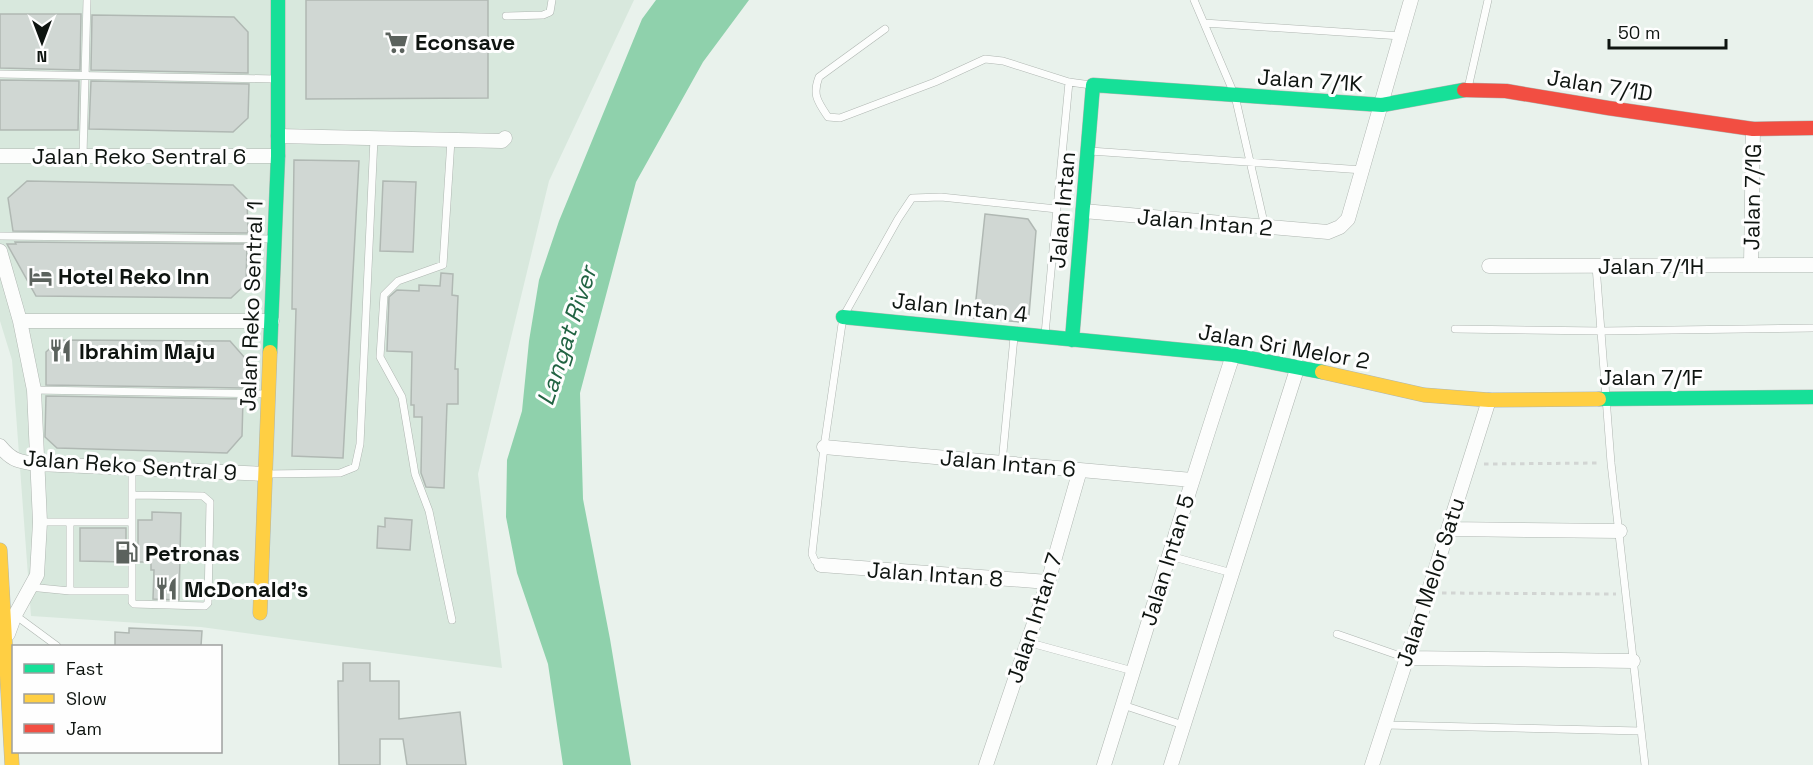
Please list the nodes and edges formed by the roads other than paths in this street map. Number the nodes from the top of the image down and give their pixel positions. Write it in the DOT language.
graph roads {
  1 [pos="87,0"];
  2 [pos="278,0"];
  3 [pos="552,0"];
  4 [pos="1194,0"];
  5 [pos="1411,0"];
  6 [pos="1488,0"];
  7 [pos="506,16"];
  8 [pos="1204,23"];
  9 [pos="885,28"];
  10 [pos="1401,36"];
  11 [pos="0,74"];
  12 [pos="85,76"];
  13 [pos="278,80"];
  14 [pos="1069,82"];
  15 [pos="1094,85"];
  16 [pos="1467,90"];
  17 [pos="1235,96"];
  18 [pos="1382,105"];
  19 [pos="1813,128"];
  20 [pos="1753,129"];
  21 [pos="278,135"];
  22 [pos="374,138"];
  23 [pos="505,138"];
  24 [pos="451,140"];
  25 [pos="1088,151"];
  26 [pos="0,156"];
  27 [pos="83,156"];
  28 [pos="278,156"];
  29 [pos="1251,163"];
  30 [pos="1363,170"];
  31 [pos="1057,209"];
  32 [pos="1083,211"];
  33 [pos="1265,227"];
  34 [pos="0,236"];
  35 [pos="275,239"];
  36 [pos="0,251"];
  37 [pos="1751,265"];
  38 [pos="1813,265"];
  39 [pos="1489,266"];
  40 [pos="1596,266"];
  41 [pos="843,317"];
  42 [pos="21,321"];
  43 [pos="272,321"];
  44 [pos="1813,328"];
  45 [pos="1455,329"];
  46 [pos="1602,331"];
  47 [pos="1014,334"];
  48 [pos="1045,337"];
  49 [pos="1072,340"];
  50 [pos="1233,355"];
  51 [pos="1298,366"];
  52 [pos="34,390"];
  53 [pos="269,394"];
  54 [pos="1813,397"];
  55 [pos="1607,398"];
  56 [pos="1489,400"];
  57 [pos="0,446"];
  58 [pos="824,447"];
  59 [pos="1002,463"];
  60 [pos="38,464"];
  61 [pos="132,467"];
  62 [pos="1080,470"];
  63 [pos="266,474"];
  64 [pos="1192,480"];
  65 [pos="132,495"];
  66 [pos="40,522"];
  67 [pos="70,522"];
  68 [pos="132,522"];
  69 [pos="1448,529"];
  70 [pos="1620,531"];
  71 [pos="0,550"];
  72 [pos="1170,556"];
  73 [pos="822,565"];
  74 [pos="1232,573"];
  75 [pos="1048,582"];
  76 [pos="29,587"];
  77 [pos="70,591"];
  78 [pos="132,591"];
  79 [pos="261,594"];
  80 [pos="208,595"];
  81 [pos="260,613"];
  82 [pos="15,615"];
  83 [pos="452,620"];
  84 [pos="1337,634"];
  85 [pos="6,641"];
  86 [pos="1027,642"];
  87 [pos="56,645"];
  88 [pos="1406,658"];
  89 [pos="1634,661"];
  90 [pos="1133,671"];
  91 [pos="1123,705"];
  92 [pos="1183,725"];
  93 [pos="1384,725"];
  94 [pos="1641,731"];
  95 [pos="12,765"];
  96 [pos="986,765"];
  97 [pos="1104,765"];
  98 [pos="1171,765"];
  99 [pos="1372,765"];
  100 [pos="1645,765"];
  1 -- 12 [label="lane"];
  2 -- 13 [label="street, Jalan Reko Sentral 1"];
  3 -- 7 [label="lane"];
  4 -- 8 [label="lane"];
  5 -- 10 [label="street"];
  6 -- 16 [label="lane"];
  8 -- 10 [label="lane"];
  8 -- 17 [label="lane"];
  9 -- 14 [label="lane"];
  10 -- 18 [label="street"];
  11 -- 12 [label="lane"];
  12 -- 13 [label="lane"];
  12 -- 27 [label="lane"];
  13 -- 21 [label="street, Jalan Reko Sentral 1"];
  14 -- 15 [label="lane"];
  14 -- 31 [label="lane"];
  15 -- 17 [label="street, Jalan 7/1K"];
  15 -- 25 [label="street, Jalan Intan"];
  16 -- 18 [label="street, Jalan 7/1D"];
  16 -- 20 [label="street, Jalan 7/1D"];
  17 -- 18 [label="street, Jalan 7/1K"];
  17 -- 29 [label="lane"];
  18 -- 30 [label="street"];
  19 -- 20 [label="street, Jalan 7/1D"];
  20 -- 37 [label="street, Jalan 7/1G"];
  21 -- 22 [label="street"];
  21 -- 28 [label="street, Jalan Reko Sentral 1"];
  22 -- 24 [label="street"];
  22 -- 63 [label="lane"];
  23 -- 24 [label="street"];
  24 -- 83 [label="lane"];
  25 -- 29 [label="lane"];
  25 -- 32 [label="street, Jalan Intan"];
  26 -- 27 [label="street, Jalan Reko Sentral 6"];
  27 -- 28 [label="street, Jalan Reko Sentral 6"];
  28 -- 35 [label="street, Jalan Reko Sentral 1"];
  29 -- 30 [label="lane"];
  29 -- 33 [label="lane"];
  30 -- 33 [label="street, Jalan Intan 2"];
  31 -- 41 [label="lane"];
  31 -- 48 [label="lane"];
  32 -- 33 [label="street, Jalan Intan 2"];
  32 -- 49 [label="street, Jalan Intan"];
  34 -- 35 [label="lane"];
  35 -- 43 [label="street, Jalan Reko Sentral 1"];
  36 -- 42 [label="street"];
  37 -- 38 [label="street, Jalan 7/1H"];
  37 -- 40 [label="street, Jalan 7/1H"];
  39 -- 40 [label="street, Jalan 7/1H"];
  40 -- 46 [label="lane"];
  41 -- 47 [label="street, Jalan Intan 4"];
  41 -- 58 [label="lane"];
  42 -- 43 [label="street"];
  42 -- 52 [label="street"];
  43 -- 53 [label="street, Jalan Reko Sentral 1"];
  44 -- 46 [label="lane"];
  45 -- 46 [label="lane"];
  46 -- 55 [label="lane"];
  47 -- 48 [label="street, Jalan Intan 4"];
  47 -- 59 [label="lane"];
  48 -- 49 [label="street, Jalan Intan 4"];
  49 -- 50 [label="street, Jalan Sri Melor 2"];
  50 -- 51 [label="street, Jalan Sri Melor 2"];
  50 -- 64 [label="street, Jalan Intan 5"];
  51 -- 56 [label="street, Jalan Sri Melor 2"];
  51 -- 74 [label="street"];
  52 -- 53 [label="lane"];
  52 -- 60 [label="street"];
  53 -- 63 [label="street, Jalan Reko Sentral 1"];
  54 -- 55 [label="street, Jalan 7/1F"];
  55 -- 56 [label="street, Jalan 7/1F"];
  55 -- 70 [label="lane"];
  56 -- 69 [label="street, Jalan Melor Satu"];
  57 -- 60 [label="street, Jalan Reko Sentral 9"];
  58 -- 59 [label="street, Jalan Intan 6"];
  58 -- 73 [label="lane"];
  59 -- 62 [label="street, Jalan Intan 6"];
  60 -- 61 [label="street, Jalan Reko Sentral 9"];
  60 -- 66 [label="street"];
  61 -- 63 [label="street, Jalan Reko Sentral 9"];
  61 -- 65 [label="lane"];
  62 -- 64 [label="street, Jalan Intan 6"];
  62 -- 75 [label="street, Jalan Intan 7"];
  63 -- 79 [label="street, Jalan Reko Sentral 1"];
  64 -- 72 [label="street, Jalan Intan 5"];
  65 -- 68 [label="lane"];
  65 -- 80 [label="lane"];
  66 -- 67 [label="lane"];
  66 -- 76 [label="street"];
  67 -- 68 [label="lane"];
  67 -- 77 [label="lane"];
  68 -- 78 [label="lane"];
  69 -- 70 [label="street"];
  69 -- 88 [label="street, Jalan Melor Satu"];
  70 -- 89 [label="lane"];
  71 -- 85 [label="street"];
  72 -- 74 [label="lane"];
  72 -- 90 [label="street, Jalan Intan 5"];
  73 -- 75 [label="street, Jalan Intan 8"];
  74 -- 92 [label="street"];
  75 -- 86 [label="street, Jalan Intan 7"];
  76 -- 77 [label="lane"];
  76 -- 82 [label="street"];
  77 -- 78 [label="lane"];
  78 -- 80 [label="lane"];
  79 -- 80 [label="lane"];
  79 -- 81 [label="street, Jalan Reko Sentral 1"];
  82 -- 85 [label="street"];
  82 -- 87 [label="lane"];
  84 -- 88 [label="lane"];
  85 -- 95 [label="street"];
  86 -- 90 [label="lane"];
  86 -- 96 [label="street, Jalan Intan 7"];
  88 -- 89 [label="street"];
  88 -- 93 [label="street, Jalan Melor Satu"];
  89 -- 94 [label="lane"];
  90 -- 91 [label="street, Jalan Intan 5"];
  91 -- 92 [label="lane"];
  91 -- 97 [label="street, Jalan Intan 5"];
  92 -- 98 [label="street"];
  93 -- 94 [label="lane"];
  93 -- 99 [label="street, Jalan Melor Satu"];
  94 -- 100 [label="lane"];
}
